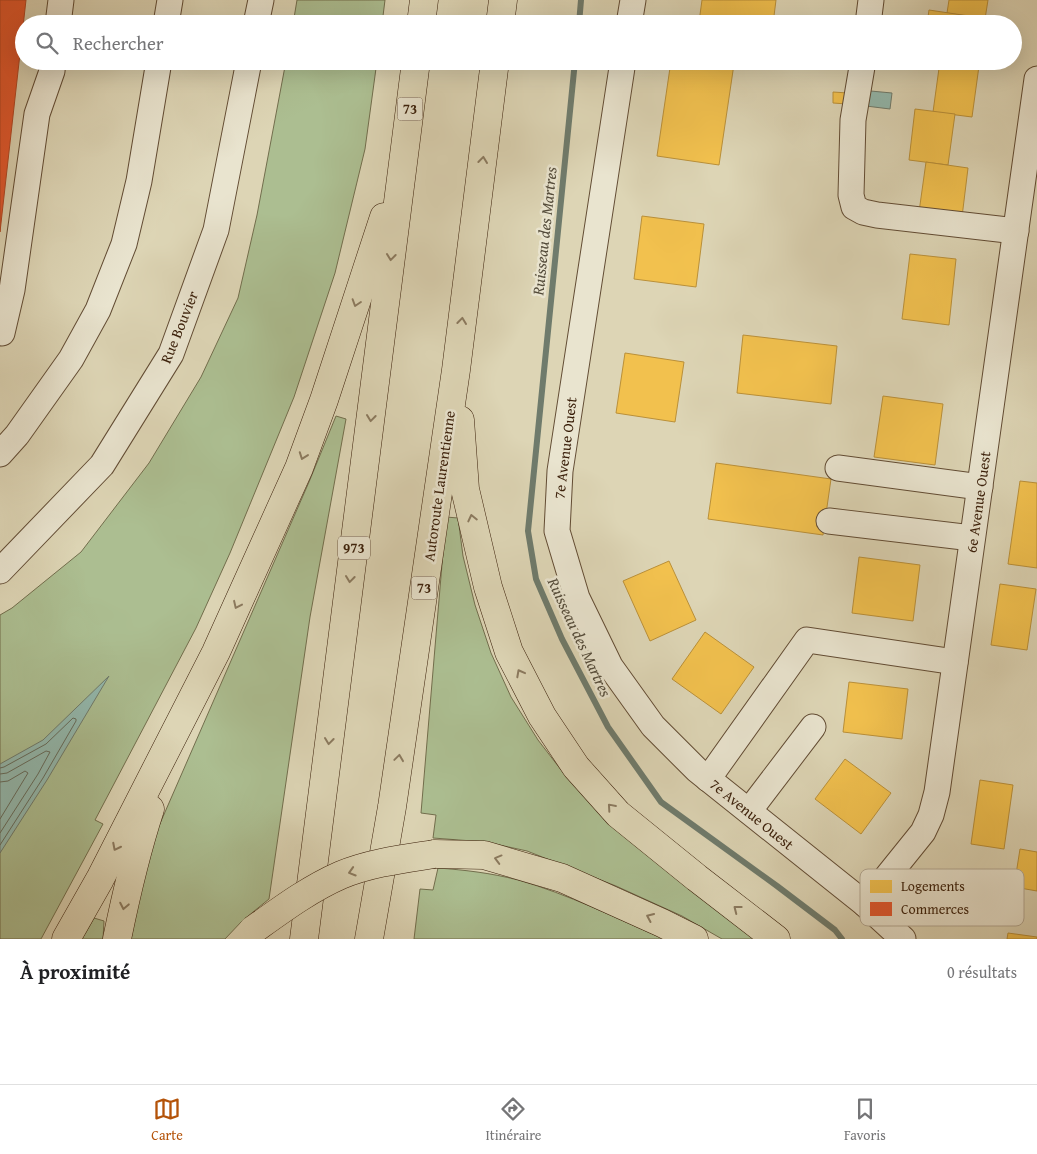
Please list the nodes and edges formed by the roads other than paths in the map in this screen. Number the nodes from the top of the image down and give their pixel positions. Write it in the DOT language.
graph roads {
  1 [pos="61,0"];
  2 [pos="170,0"];
  3 [pos="260,0"];
  4 [pos="424,0"];
  5 [pos="503,0"];
  6 [pos="633,0"];
  7 [pos="871,0"];
  8 [pos="59,15"];
  9 [pos="168,15"];
  10 [pos="258,15"];
  11 [pos="422,15"];
  12 [pos="501,15"];
  13 [pos="630,15"];
  14 [pos="869,15"];
  15 [pos="52,70"];
  16 [pos="158,70"];
  17 [pos="248,70"];
  18 [pos="415,70"];
  19 [pos="494,70"];
  20 [pos="622,70"];
  21 [pos="861,70"];
  22 [pos="1037,79"];
  23 [pos="404,157"];
  24 [pos="1016,231"];
  25 [pos="0,332"];
  26 [pos="456,370"];
  27 [pos="0,454"];
  28 [pos="838,468"];
  29 [pos="980,487"];
  30 [pos="829,521"];
  31 [pos="972,538"];
  32 [pos="0,571"];
  33 [pos="955,662"];
  34 [pos="177,725"];
  35 [pos="813,727"];
  36 [pos="708,779"];
  37 [pos="392,807"];
  38 [pos="749,811"];
  39 [pos="893,869"];
  40 [pos="860,899"];
  41 [pos="889,926"];
  42 [pos="249,935"];
  43 [pos="66,939"];
  44 [pos="118,939"];
  45 [pos="304,939"];
  46 [pos="369,939"];
  47 [pos="380,939"];
  48 [pos="694,939"];
  49 [pos="776,939"];
  50 [pos="903,939"];
  1 -- 8 [label="street"];
  2 -- 9 [label="street"];
  3 -- 10 [label="street"];
  4 -- 11 [label="highway"];
  5 -- 12 [label="highway"];
  6 -- 13 [label="street"];
  7 -- 14 [label="street"];
  15 -- 25 [label="street"];
  16 -- 27 [label="street"];
  17 -- 32 [label="street, Rue Bouvier"];
  18 -- 23 [label="highway, 73"];
  26 -- 19 [label="highway, Autoroute Laurentienne / 73, one-way"];
  20 -- 36 [label="street, 7e Avenue Ouest"];
  21 -- 24 [label="street"];
  22 -- 24 [label="street, 6e Avenue Ouest"];
  23 -- 34 [label="highway, one-way"];
  23 -- 45 [label="highway, 973, one-way"];
  24 -- 29 [label="street, 6e Avenue Ouest"];
  37 -- 26 [label="highway, Autoroute Laurentienne / 73, one-way"];
  49 -- 26 [label="highway, one-way"];
  28 -- 29 [label="street"];
  29 -- 31 [label="street, 6e Avenue Ouest"];
  30 -- 31 [label="street"];
  31 -- 33 [label="street, 6e Avenue Ouest"];
  33 -- 36 [label="street"];
  33 -- 39 [label="street, 6e Avenue Ouest"];
  34 -- 43 [label="highway, one-way"];
  34 -- 44 [label="highway, one-way"];
  35 -- 38 [label="street"];
  36 -- 38 [label="street, 7e Avenue Ouest"];
  37 -- 46 [label="highway, Autoroute Laurentienne"];
  37 -- 47 [label="highway"];
  38 -- 40 [label="street, 7e Avenue Ouest"];
  41 -- 50 [label="street, 7e Avenue Ouest"];
  48 -- 42 [label="highway, one-way, bridge"];
}
